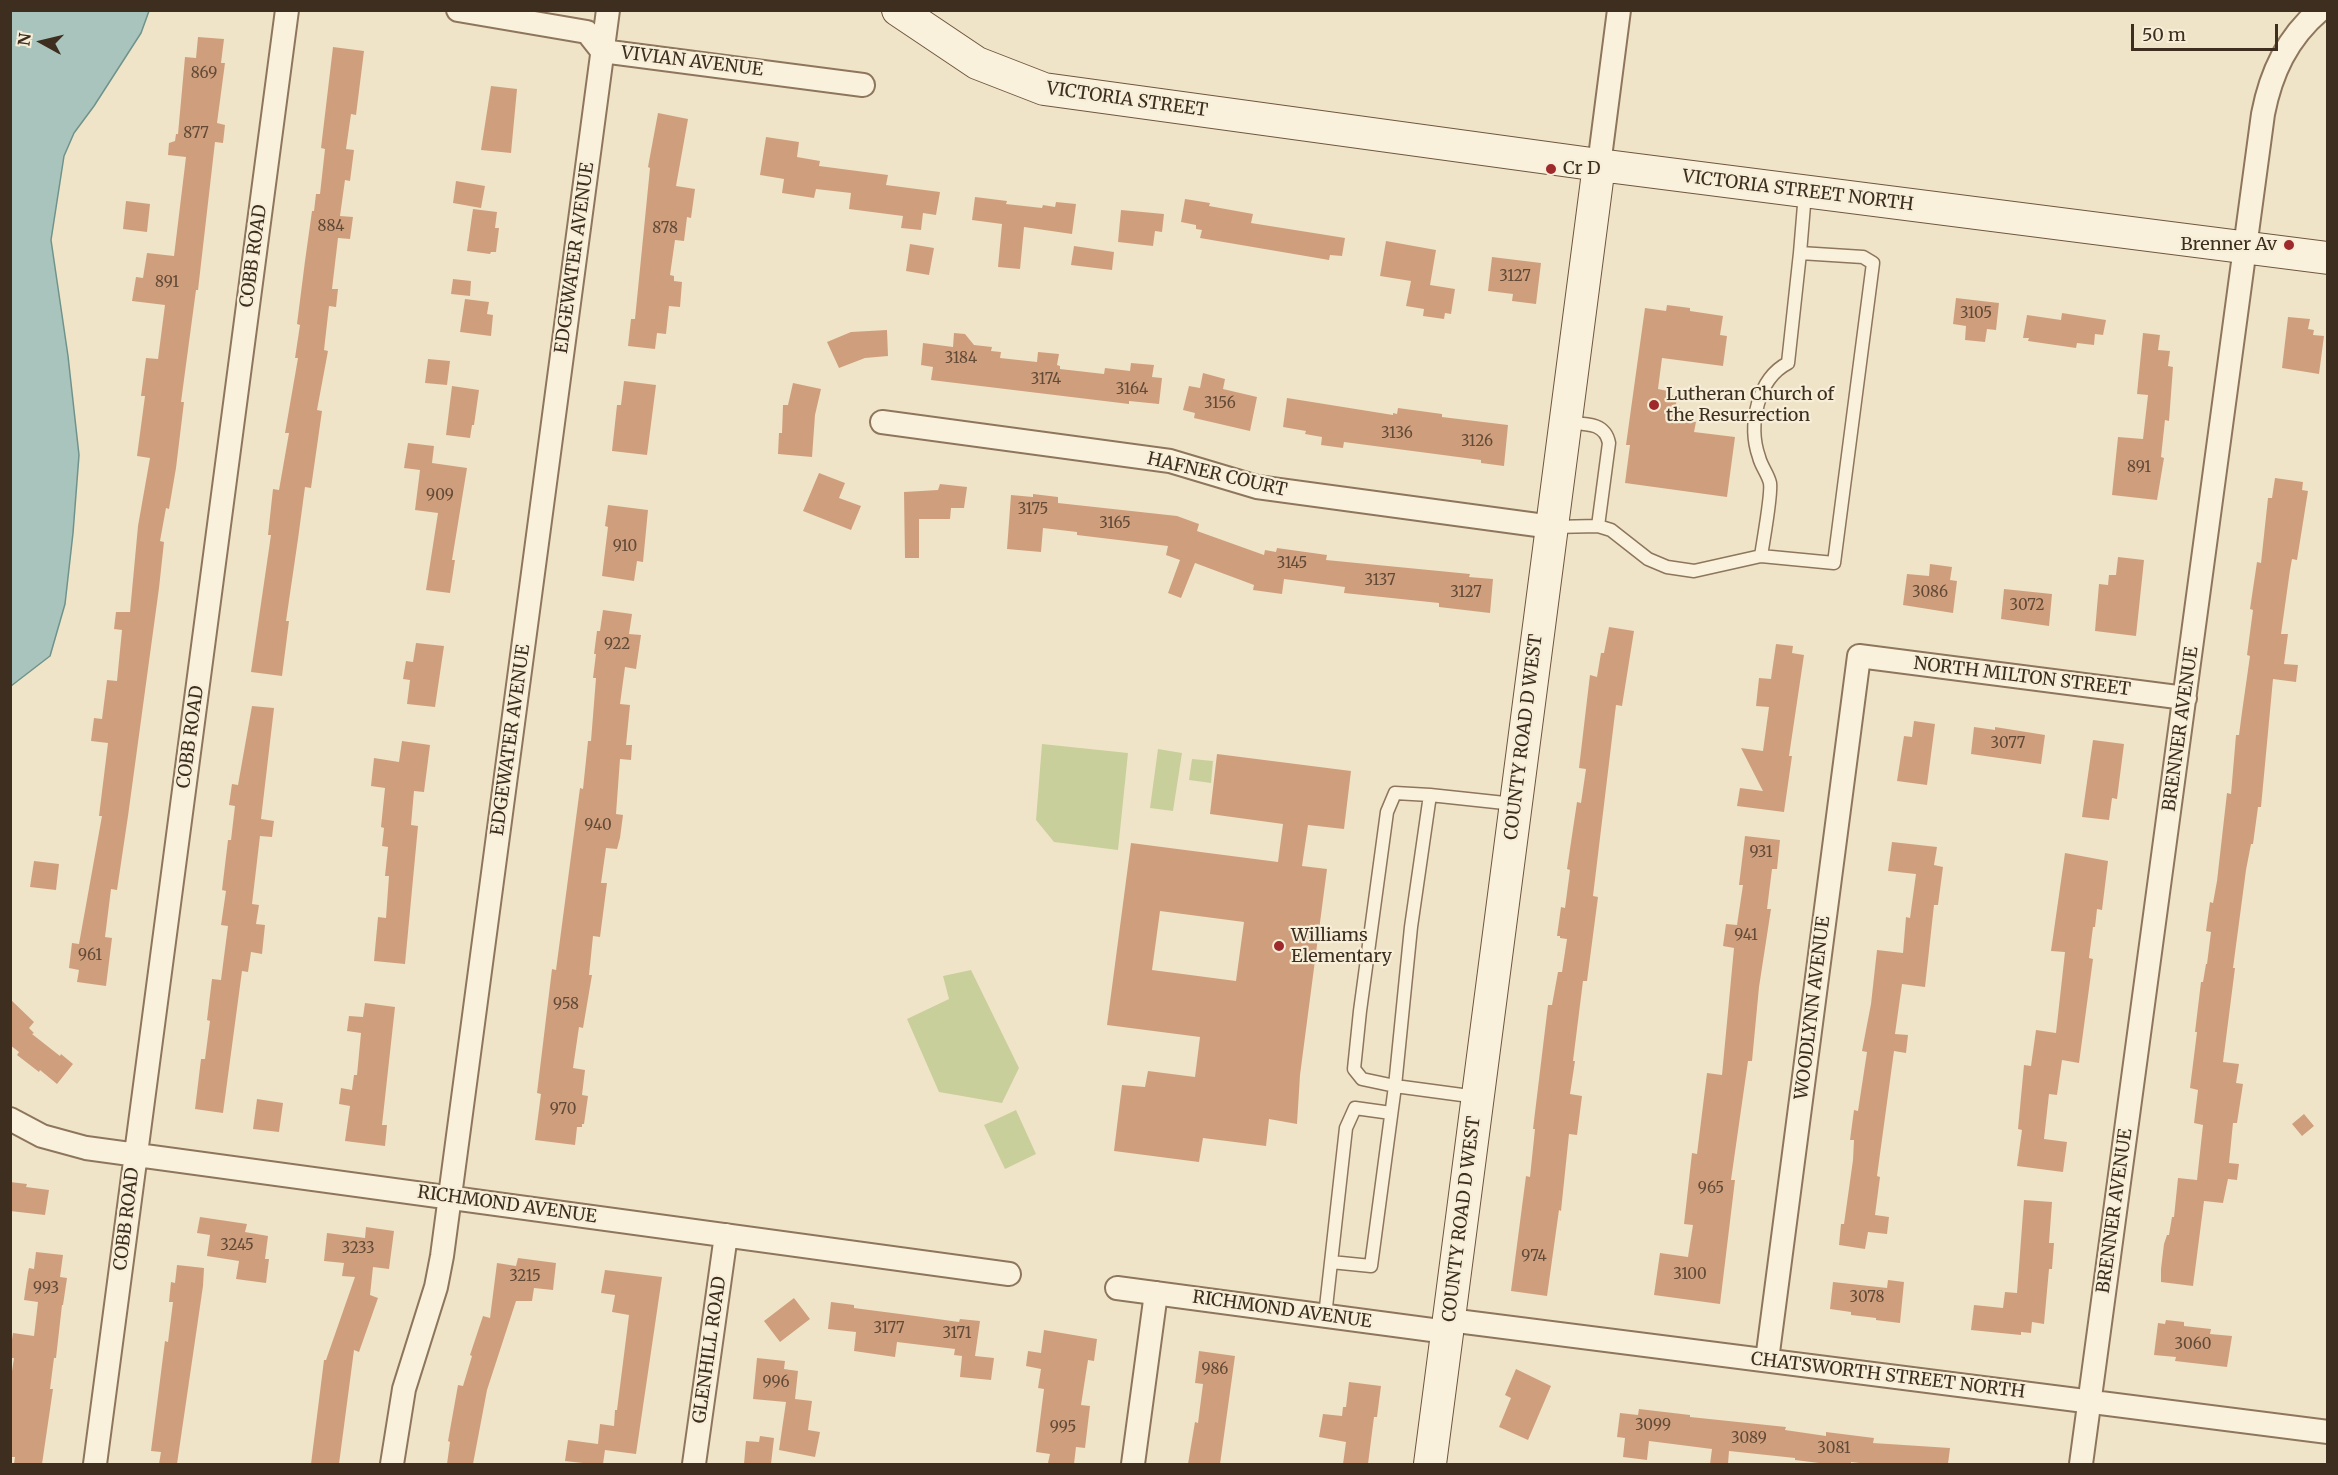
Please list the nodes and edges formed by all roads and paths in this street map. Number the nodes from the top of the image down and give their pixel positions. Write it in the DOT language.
graph roads {
  1 [pos="287,10"];
  2 [pos="458,10"];
  3 [pos="608,10"];
  4 [pos="898,10"];
  5 [pos="1619,10"];
  6 [pos="2320,10"];
  7 [pos="602,51"];
  8 [pos="863,85"];
  9 [pos="1269,120"];
  10 [pos="1599,165"];
  11 [pos="1806,192"];
  12 [pos="2246,248"];
  13 [pos="1800,253"];
  14 [pos="2328,258"];
  15 [pos="882,422"];
  16 [pos="1565,423"];
  17 [pos="1599,526"];
  18 [pos="1552,527"];
  19 [pos="1761,556"];
  20 [pos="1859,656"];
  21 [pos="2185,698"];
  22 [pos="1430,795"];
  23 [pos="1516,804"];
  24 [pos="1395,1086"];
  25 [pos="1478,1097"];
  26 [pos="1391,1113"];
  27 [pos="10,1119"];
  28 [pos="135,1155"];
  29 [pos="450,1197"];
  30 [pos="726,1235"];
  31 [pos="1331,1262"];
  32 [pos="1009,1274"];
  33 [pos="1117,1288"];
  34 [pos="1155,1293"];
  35 [pos="1325,1316"];
  36 [pos="1448,1326"];
  37 [pos="1767,1360"];
  38 [pos="2089,1402"];
  39 [pos="2328,1432"];
  40 [pos="95,1464"];
  41 [pos="392,1464"];
  42 [pos="694,1464"];
  43 [pos="1133,1464"];
  44 [pos="1430,1464"];
  45 [pos="2081,1464"];
  1 -- 28 [label="street, COBB ROAD"];
  2 -- 7 [label="street, VIVIAN AVENUE"];
  3 -- 7 [label="street, EDGEWATER AVENUE"];
  4 -- 9 [label="street, VICTORIA STREET"];
  5 -- 10 [label="street, COUNTY ROAD D WEST"];
  6 -- 12 [label="street, BRENNER AVENUE"];
  7 -- 8 [label="street, VIVIAN AVENUE"];
  7 -- 29 [label="street, EDGEWATER AVENUE"];
  9 -- 10 [label="street, VICTORIA STREET NORTH"];
  10 -- 11 [label="street, VICTORIA STREET NORTH"];
  10 -- 16 [label="street, COUNTY ROAD D WEST"];
  11 -- 12 [label="street, VICTORIA STREET NORTH"];
  11 -- 13 [label="lane"];
  12 -- 14 [label="street, VICTORIA STREET NORTH"];
  12 -- 21 [label="street, BRENNER AVENUE"];
  13 -- 19 [label="lane"];
  13 -- 19 [label="lane"];
  15 -- 18 [label="street, HAFNER COURT"];
  16 -- 17 [label="lane"];
  16 -- 18 [label="street, COUNTY ROAD D WEST"];
  17 -- 18 [label="lane"];
  17 -- 19 [label="lane"];
  18 -- 23 [label="street, COUNTY ROAD D WEST"];
  20 -- 21 [label="street, NORTH MILTON STREET"];
  20 -- 37 [label="street, WOODLYNN AVENUE"];
  21 -- 38 [label="street, BRENNER AVENUE"];
  22 -- 23 [label="lane"];
  22 -- 24 [label="lane"];
  22 -- 24 [label="lane"];
  23 -- 25 [label="street, COUNTY ROAD D WEST"];
  24 -- 25 [label="lane"];
  24 -- 26 [label="lane"];
  25 -- 36 [label="street, COUNTY ROAD D WEST"];
  26 -- 31 [label="lane"];
  26 -- 31 [label="lane"];
  27 -- 28 [label="street, RICHMOND AVENUE"];
  28 -- 29 [label="street, RICHMOND AVENUE"];
  28 -- 40 [label="street, COBB ROAD"];
  29 -- 30 [label="street, RICHMOND AVENUE"];
  29 -- 41 [label="street, EDGEWATER AVENUE"];
  30 -- 32 [label="street, RICHMOND AVENUE"];
  30 -- 42 [label="street, GLENHILL ROAD"];
  31 -- 35 [label="lane"];
  33 -- 34 [label="street, RICHMOND AVENUE"];
  34 -- 35 [label="street, RICHMOND AVENUE"];
  34 -- 43 [label="street"];
  35 -- 36 [label="street, RICHMOND AVENUE"];
  36 -- 37 [label="street, CHATSWORTH STREET NORTH"];
  36 -- 44 [label="street, COUNTY ROAD D WEST"];
  37 -- 38 [label="street, CHATSWORTH STREET NORTH"];
  38 -- 39 [label="street, CHATSWORTH STREET NORTH"];
  38 -- 45 [label="street, BRENNER AVENUE"];
}
